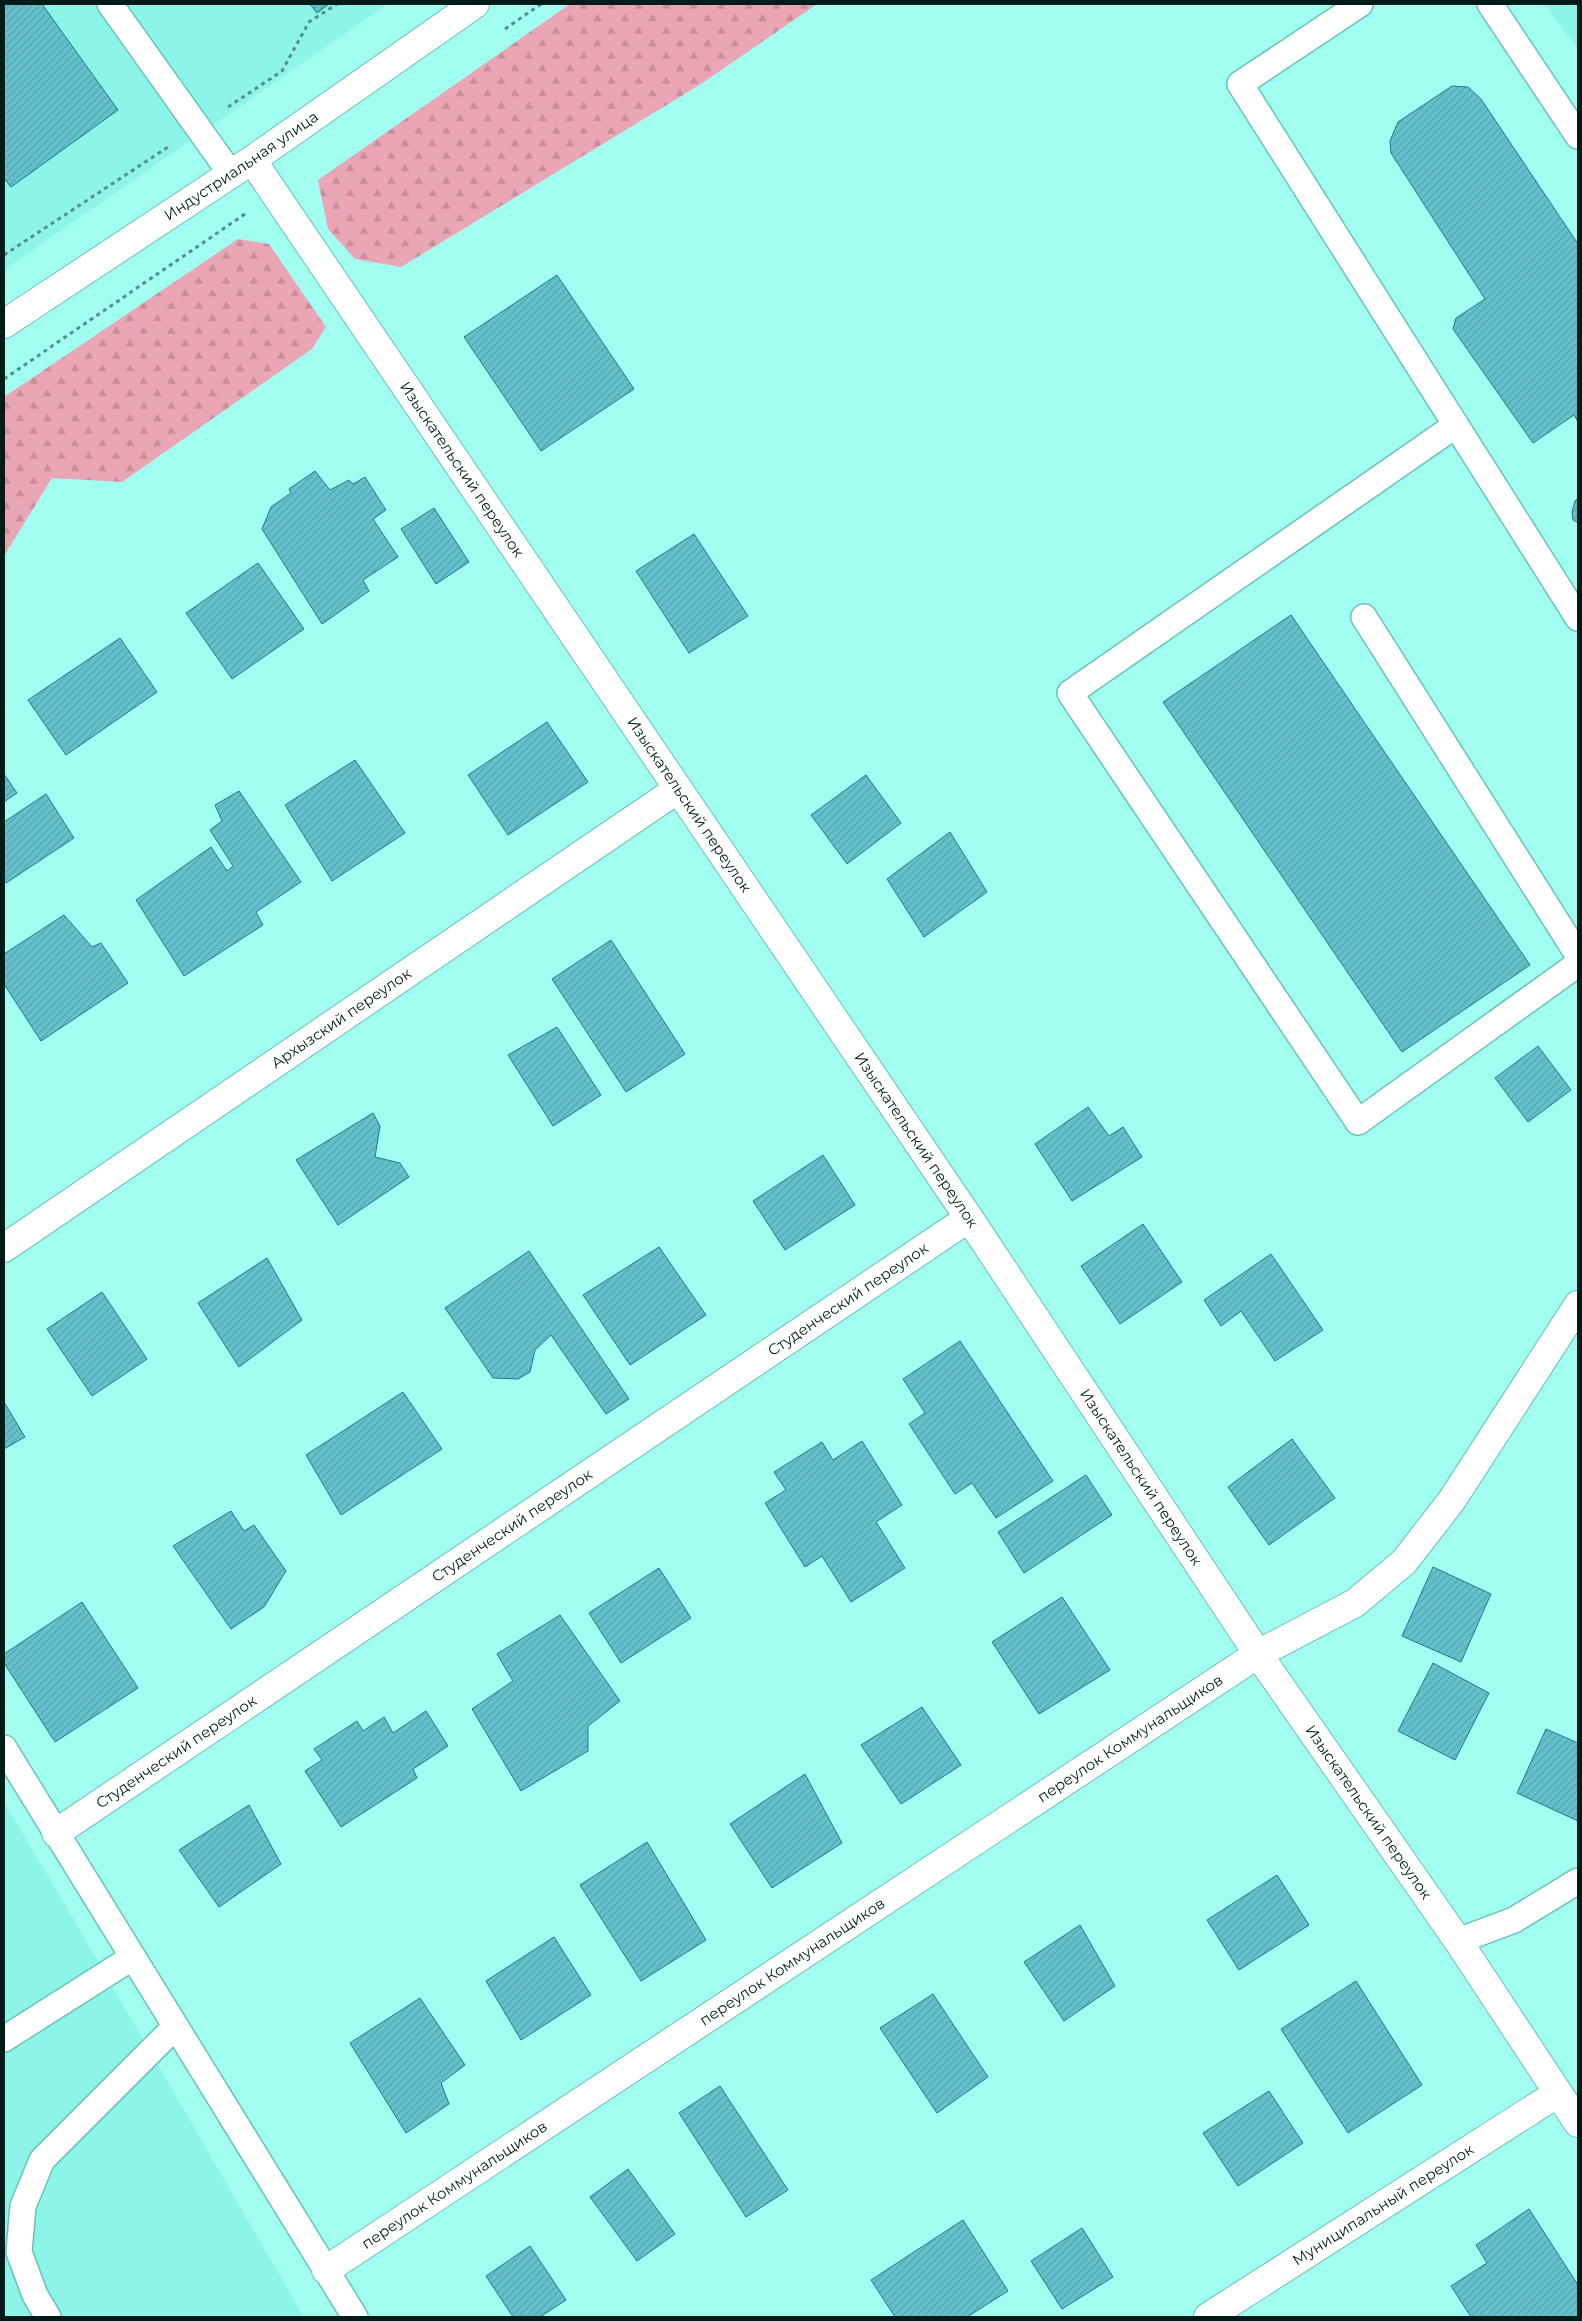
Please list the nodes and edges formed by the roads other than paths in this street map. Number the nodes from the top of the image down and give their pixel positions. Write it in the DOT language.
graph roads {
  1 [pos="110,4"];
  2 [pos="475,4"];
  3 [pos="1360,4"];
  4 [pos="1490,4"];
  5 [pos="1578,136"];
  6 [pos="242,167"];
  7 [pos="4,324"];
  8 [pos="1456,425"];
  9 [pos="1364,617"];
  10 [pos="1578,618"];
  11 [pos="678,788"];
  12 [pos="1578,955"];
  13 [pos="1578,964"];
  14 [pos="969,1218"];
  15 [pos="4,1248"];
  16 [pos="1578,1306"];
  17 [pos="1258,1654"];
  18 [pos="4,1748"];
  19 [pos="56,1834"];
  20 [pos="1578,1881"];
  21 [pos="1458,1941"];
  22 [pos="132,1957"];
  23 [pos="175,2027"];
  24 [pos="4,2039"];
  25 [pos="1558,2093"];
  26 [pos="1578,2123"];
  27 [pos="326,2270"];
  28 [pos="48,2317"];
  29 [pos="355,2317"];
  30 [pos="1208,2317"];
  1 -- 6 [label="lane"];
  2 -- 6 [label="street, Индустриальная улица"];
  3 -- 8 [label="lane"];
  4 -- 5 [label="lane"];
  6 -- 7 [label="street, Индустриальная улица"];
  6 -- 11 [label="street, Изыскательский переулок"];
  8 -- 10 [label="lane"];
  8 -- 13 [label="lane"];
  9 -- 12 [label="lane"];
  11 -- 14 [label="street, Изыскательский переулок"];
  11 -- 15 [label="street, Архызский переулок"];
  14 -- 17 [label="street, Изыскательский переулок"];
  14 -- 19 [label="street, Студенческий переулок"];
  16 -- 17 [label="street, переулок Коммунальщиков"];
  17 -- 21 [label="street, Изыскательский переулок"];
  17 -- 27 [label="street, переулок Коммунальщиков"];
  18 -- 19 [label="lane"];
  19 -- 22 [label="lane"];
  20 -- 21 [label="lane"];
  21 -- 25 [label="street, Изыскательский переулок"];
  22 -- 23 [label="lane"];
  22 -- 24 [label="lane"];
  23 -- 27 [label="lane"];
  23 -- 28 [label="lane"];
  25 -- 26 [label="street, Изыскательский переулок"];
  25 -- 30 [label="street, Муниципальный переулок"];
  27 -- 29 [label="lane"];
}
